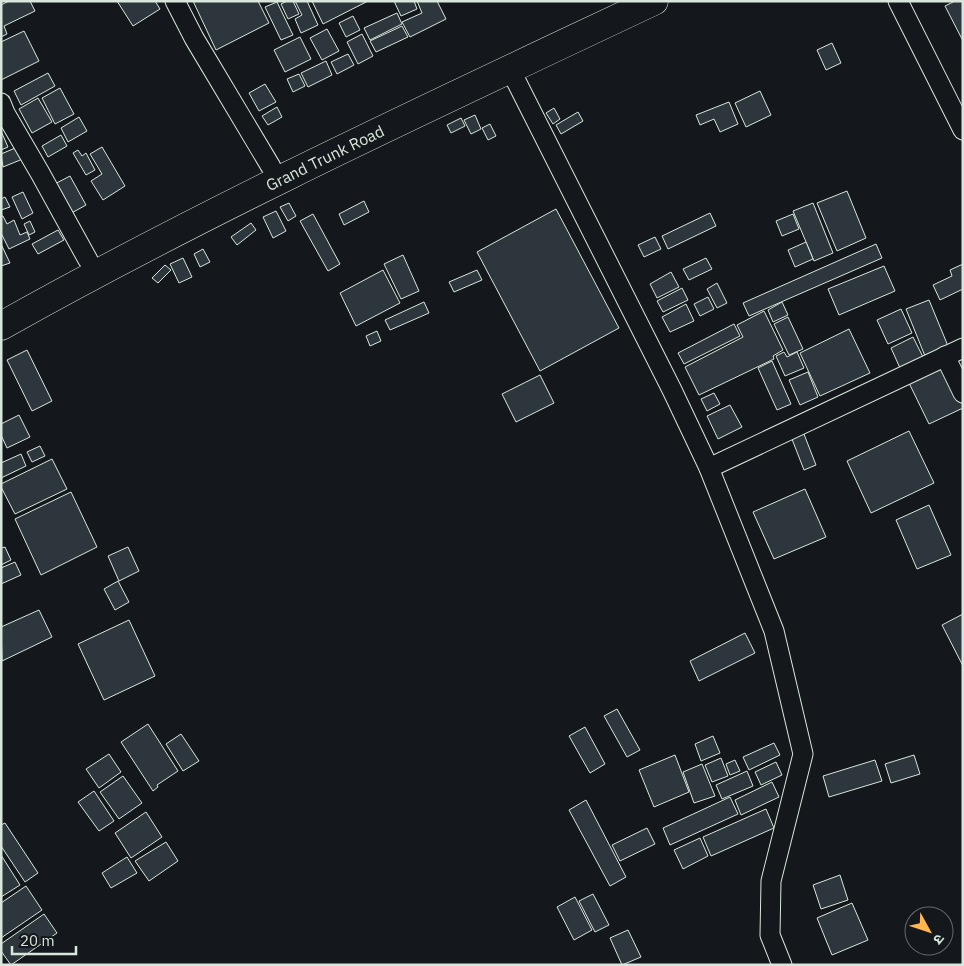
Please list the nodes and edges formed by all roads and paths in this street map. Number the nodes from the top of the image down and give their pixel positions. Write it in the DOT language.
graph roads {
  1 [pos="174,1"];
  2 [pos="611,1"];
  3 [pos="654,1"];
  4 [pos="898,1"];
  5 [pos="510,69"];
  6 [pos="1,103"];
  7 [pos="963,130"];
  8 [pos="271,167"];
  9 [pos="88,260"];
  10 [pos="1,306"];
  11 [pos="1,326"];
  12 [pos="963,348"];
  13 [pos="945,356"];
  14 [pos="963,392"];
  15 [pos="708,468"];
  16 [pos="782,965"];
  1 -- 8 [label="street"];
  2 -- 8 [label="highway, Grand Trunk Road"];
  3 -- 5 [label="highway, Grand Trunk Road"];
  4 -- 7 [label="street"];
  5 -- 11 [label="highway, Grand Trunk Road"];
  5 -- 15 [label="street"];
  6 -- 9 [label="street"];
  8 -- 9 [label="highway, Grand Trunk Road"];
  9 -- 10 [label="highway, Grand Trunk Road"];
  12 -- 13 [label="street"];
  13 -- 14 [label="street"];
  13 -- 15 [label="street"];
  15 -- 16 [label="street"];
}
